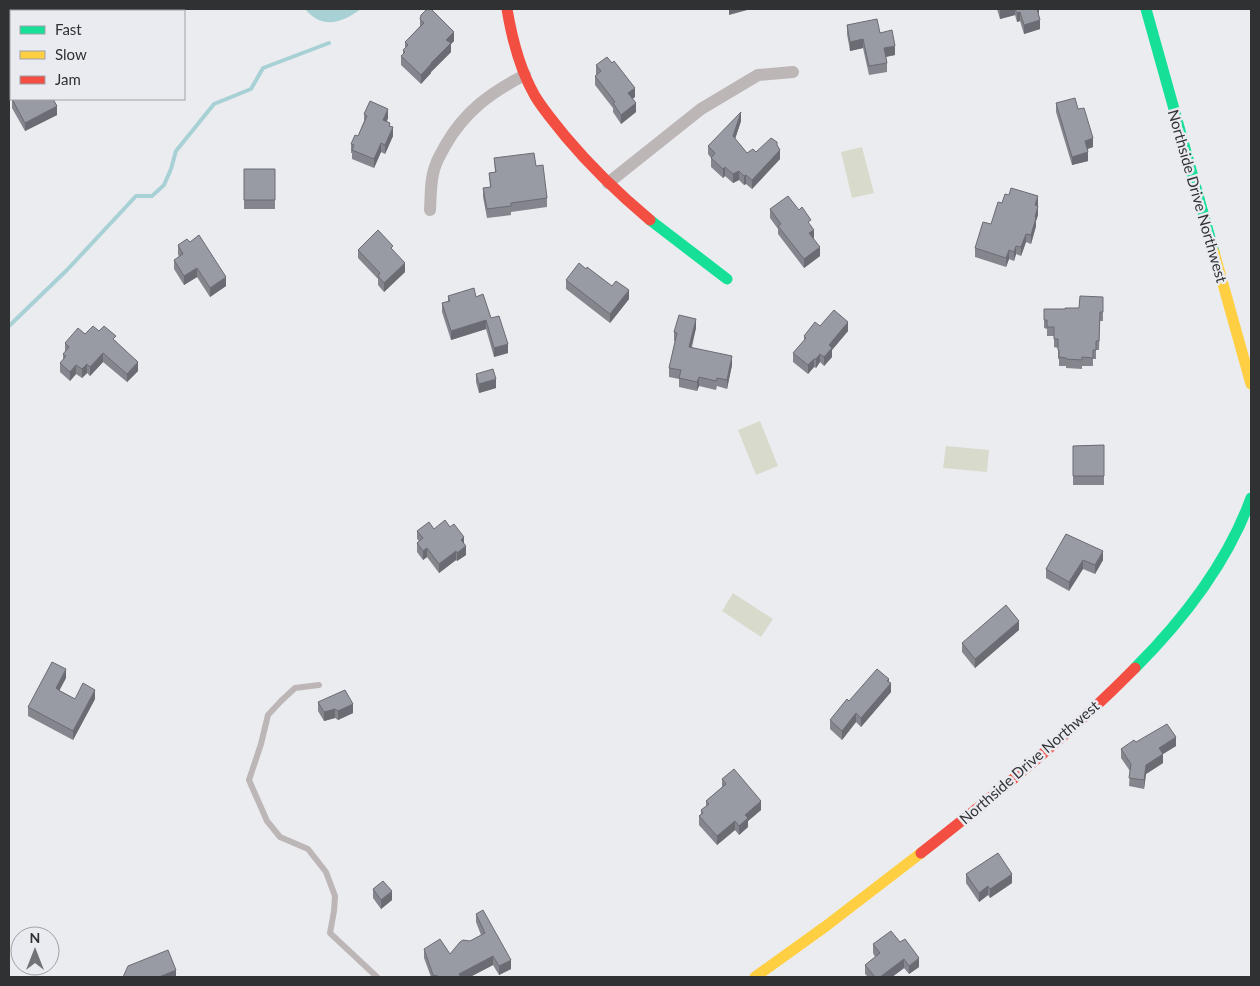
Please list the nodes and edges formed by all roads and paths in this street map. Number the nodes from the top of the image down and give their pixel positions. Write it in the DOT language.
graph roads {
  1 [pos="507,9"];
  2 [pos="1146,9"];
  3 [pos="793,72"];
  4 [pos="525,75"];
  5 [pos="608,183"];
  6 [pos="430,210"];
  7 [pos="727,279"];
  8 [pos="1251,383"];
  9 [pos="1251,498"];
  10 [pos="319,685"];
  11 [pos="378,977"];
  12 [pos="755,977"];
  1 -- 4 [label="main road"];
  2 -- 8 [label="main road, Northside Drive Northwest"];
  3 -- 5 [label="street"];
  4 -- 5 [label="main road"];
  4 -- 6 [label="street"];
  5 -- 7 [label="main road"];
  9 -- 12 [label="main road, Northside Drive Northwest"];
  10 -- 11 [label="lane"];
}
